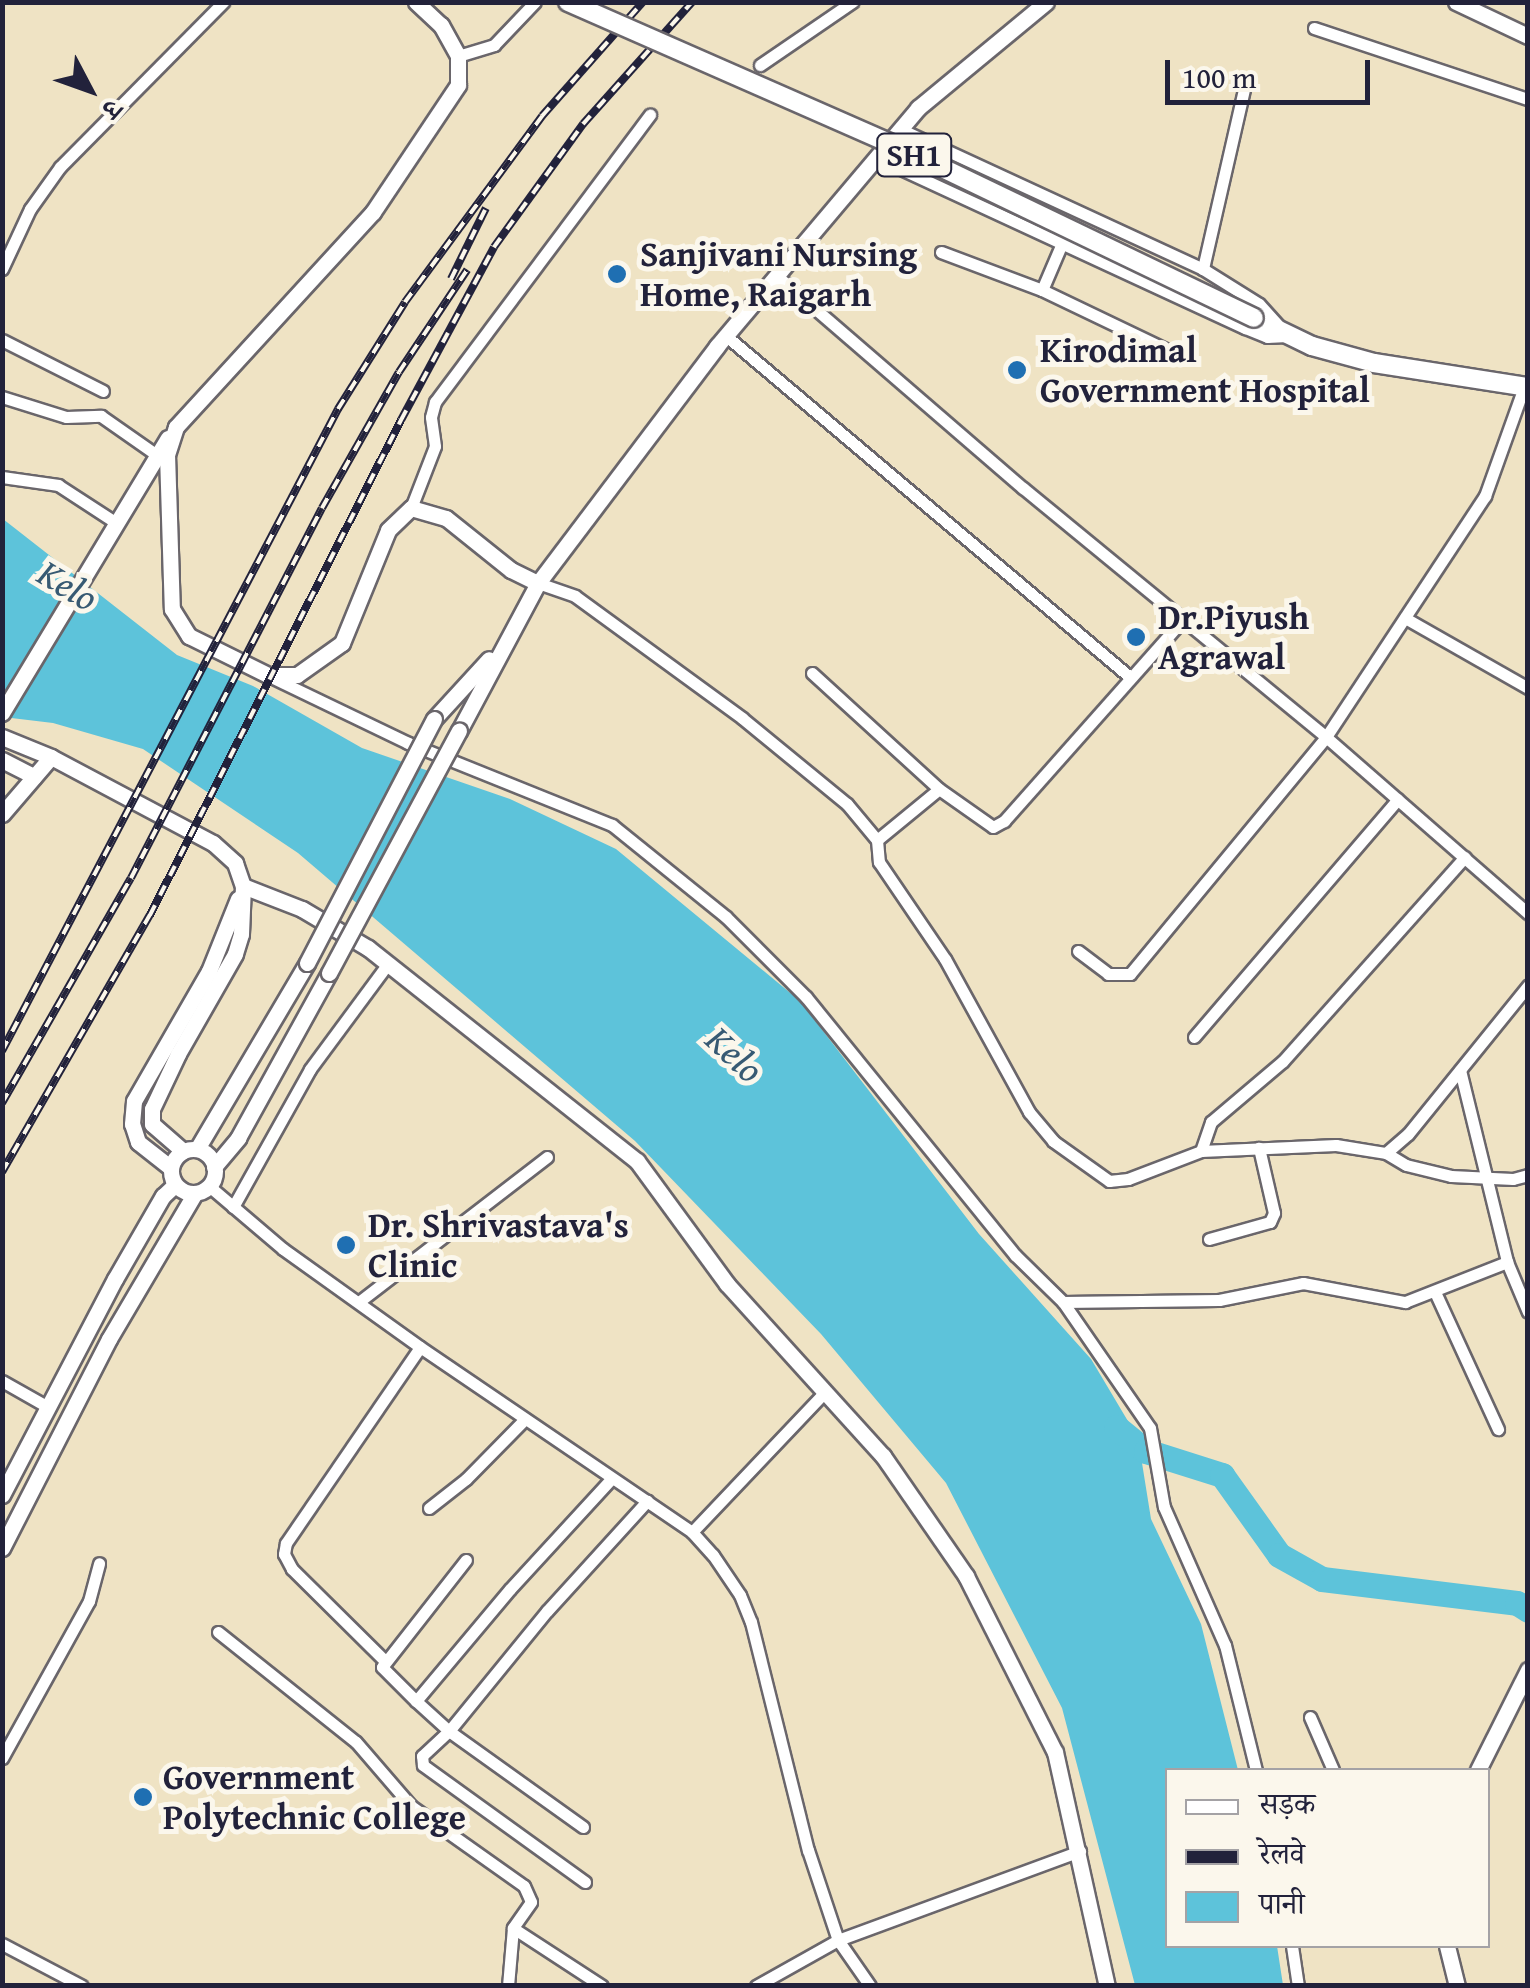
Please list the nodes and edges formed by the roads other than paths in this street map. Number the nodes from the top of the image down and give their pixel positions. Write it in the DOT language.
graph roads {
  1 [pos="223,2"];
  2 [pos="416,2"];
  3 [pos="535,2"];
  4 [pos="568,2"];
  5 [pos="852,2"];
  6 [pos="1046,2"];
  7 [pos="1456,2"];
  8 [pos="1314,28"];
  9 [pos="1528,36"];
  10 [pos="458,56"];
  11 [pos="760,65"];
  12 [pos="1245,85"];
  13 [pos="1528,99"];
  14 [pos="650,115"];
  15 [pos="900,129"];
  16 [pos="874,157"];
  17 [pos="1062,243"];
  18 [pos="941,252"];
  19 [pos="2,269"];
  20 [pos="1202,270"];
  21 [pos="776,275"];
  22 [pos="1042,290"];
  23 [pos="725,335"];
  24 [pos="1286,336"];
  25 [pos="2,340"];
  26 [pos="1165,349"];
  27 [pos="1526,387"];
  28 [pos="103,391"];
  29 [pos="2,396"];
  30 [pos="176,427"];
  31 [pos="157,455"];
  32 [pos="2,478"];
  33 [pos="411,508"];
  34 [pos="115,522"];
  35 [pos="538,584"];
  36 [pos="1184,617"];
  37 [pos="1404,618"];
  38 [pos="500,646"];
  39 [pos="812,673"];
  40 [pos="268,675"];
  41 [pos="1132,678"];
  42 [pos="1528,688"];
  43 [pos="2,713"];
  44 [pos="1326,737"];
  45 [pos="2,738"];
  46 [pos="51,756"];
  47 [pos="2,760"];
  48 [pos="34,776"];
  49 [pos="939,788"];
  50 [pos="1398,799"];
  51 [pos="2,814"];
  52 [pos="877,840"];
  53 [pos="1465,857"];
  54 [pos="243,886"];
  55 [pos="1528,913"];
  56 [pos="1078,951"];
  57 [pos="386,965"];
  58 [pos="1528,986"];
  59 [pos="1194,1037"];
  60 [pos="1460,1070"];
  61 [pos="1259,1148"];
  62 [pos="190,1150"];
  63 [pos="1201,1151"];
  64 [pos="1386,1153"];
  65 [pos="548,1157"];
  66 [pos="214,1167"];
  67 [pos="171,1168"];
  68 [pos="1528,1175"];
  69 [pos="1486,1180"];
  70 [pos="175,1184"];
  71 [pos="202,1190"];
  72 [pos="233,1206"];
  73 [pos="1209,1239"];
  74 [pos="1507,1262"];
  75 [pos="1435,1292"];
  76 [pos="360,1301"];
  77 [pos="1063,1302"];
  78 [pos="1528,1312"];
  79 [pos="420,1347"];
  80 [pos="2,1382"];
  81 [pos="824,1393"];
  82 [pos="48,1407"];
  83 [pos="525,1420"];
  84 [pos="1498,1429"];
  85 [pos="611,1478"];
  86 [pos="2,1495"];
  87 [pos="647,1501"];
  88 [pos="430,1508"];
  89 [pos="692,1532"];
  90 [pos="2,1548"];
  91 [pos="466,1560"];
  92 [pos="98,1563"];
  93 [pos="218,1632"];
  94 [pos="385,1661"];
  95 [pos="1528,1670"];
  96 [pos="416,1702"];
  97 [pos="1310,1717"];
  98 [pos="449,1731"];
  99 [pos="2,1758"];
  100 [pos="1256,1768"];
  101 [pos="1332,1768"];
  102 [pos="1479,1768"];
  103 [pos="583,1827"];
  104 [pos="1080,1851"];
  105 [pos="585,1882"];
  106 [pos="513,1928"];
  107 [pos="838,1940"];
  108 [pos="2,1944"];
  109 [pos="1292,1948"];
  110 [pos="1448,1948"];
  111 [pos="82,1986"];
  112 [pos="508,1986"];
  113 [pos="602,1986"];
  114 [pos="756,1986"];
  115 [pos="870,1986"];
  116 [pos="1107,1986"];
  117 [pos="1298,1986"];
  118 [pos="1457,1986"];
  1 -- 19 [label="street"];
  2 -- 10 [label="street"];
  3 -- 10 [label="street"];
  4 -- 24 [label="main road, SH1, bridge"];
  5 -- 11 [label="street"];
  6 -- 15 [label="street"];
  7 -- 9 [label="street"];
  8 -- 13 [label="street"];
  10 -- 30 [label="street"];
  12 -- 20 [label="street"];
  14 -- 33 [label="street"];
  15 -- 16 [label="street"];
  15 -- 20 [label="street"];
  16 -- 17 [label="street"];
  16 -- 21 [label="street"];
  17 -- 22 [label="street"];
  17 -- 24 [label="street"];
  18 -- 22 [label="street"];
  20 -- 24 [label="street"];
  21 -- 23 [label="street"];
  21 -- 36 [label="street"];
  22 -- 26 [label="street"];
  23 -- 35 [label="street"];
  23 -- 41 [label="street"];
  24 -- 27 [label="main road, SH1"];
  25 -- 28 [label="street"];
  27 -- 37 [label="street"];
  29 -- 31 [label="street"];
  30 -- 31 [label="street"];
  30 -- 40 [label="street"];
  31 -- 34 [label="street"];
  32 -- 34 [label="street"];
  33 -- 35 [label="street"];
  33 -- 40 [label="street"];
  34 -- 43 [label="street"];
  35 -- 38 [label="street"];
  35 -- 52 [label="street"];
  36 -- 41 [label="street"];
  36 -- 44 [label="street"];
  37 -- 42 [label="street"];
  37 -- 44 [label="street"];
  38 -- 62 [label="street, bridge"];
  38 -- 66 [label="street, bridge"];
  39 -- 49 [label="street"];
  40 -- 77 [label="street"];
  41 -- 49 [label="street"];
  44 -- 50 [label="street"];
  44 -- 56 [label="street"];
  45 -- 46 [label="street"];
  46 -- 48 [label="street"];
  46 -- 54 [label="street"];
  47 -- 48 [label="street"];
  48 -- 51 [label="street"];
  49 -- 52 [label="street"];
  50 -- 53 [label="street"];
  50 -- 59 [label="street"];
  52 -- 63 [label="street"];
  53 -- 55 [label="street"];
  53 -- 63 [label="street"];
  54 -- 57 [label="street"];
  54 -- 62 [label="street"];
  54 -- 67 [label="street"];
  57 -- 72 [label="street"];
  57 -- 81 [label="street"];
  58 -- 60 [label="street"];
  60 -- 64 [label="street"];
  60 -- 69 [label="street"];
  61 -- 63 [label="street"];
  61 -- 64 [label="street"];
  61 -- 73 [label="street"];
  62 -- 66 [label="street"];
  62 -- 67 [label="street"];
  64 -- 69 [label="street"];
  65 -- 76 [label="street"];
  66 -- 71 [label="street"];
  67 -- 70 [label="street"];
  68 -- 69 [label="street"];
  69 -- 74 [label="street"];
  70 -- 71 [label="street"];
  70 -- 82 [label="street"];
  71 -- 72 [label="street"];
  71 -- 90 [label="street"];
  72 -- 76 [label="street"];
  74 -- 75 [label="street"];
  74 -- 78 [label="street"];
  75 -- 77 [label="street"];
  75 -- 84 [label="street"];
  76 -- 79 [label="street"];
  77 -- 100 [label="street"];
  79 -- 83 [label="street"];
  79 -- 94 [label="street"];
  80 -- 82 [label="street"];
  81 -- 89 [label="street"];
  81 -- 104 [label="street"];
  82 -- 86 [label="street"];
  83 -- 85 [label="street"];
  83 -- 88 [label="street"];
  85 -- 87 [label="street"];
  85 -- 96 [label="street"];
  87 -- 89 [label="street"];
  87 -- 98 [label="street"];
  89 -- 107 [label="street"];
  91 -- 94 [label="street"];
  92 -- 99 [label="street"];
  93 -- 106 [label="street"];
  94 -- 96 [label="street"];
  95 -- 102 [label="street"];
  96 -- 98 [label="street"];
  97 -- 101 [label="street"];
  98 -- 103 [label="street"];
  98 -- 105 [label="street"];
  104 -- 107 [label="street"];
  104 -- 116 [label="street"];
  106 -- 112 [label="street"];
  106 -- 113 [label="street"];
  107 -- 114 [label="street"];
  107 -- 115 [label="street"];
  108 -- 111 [label="street"];
  109 -- 117 [label="street"];
  110 -- 118 [label="street"];
}
